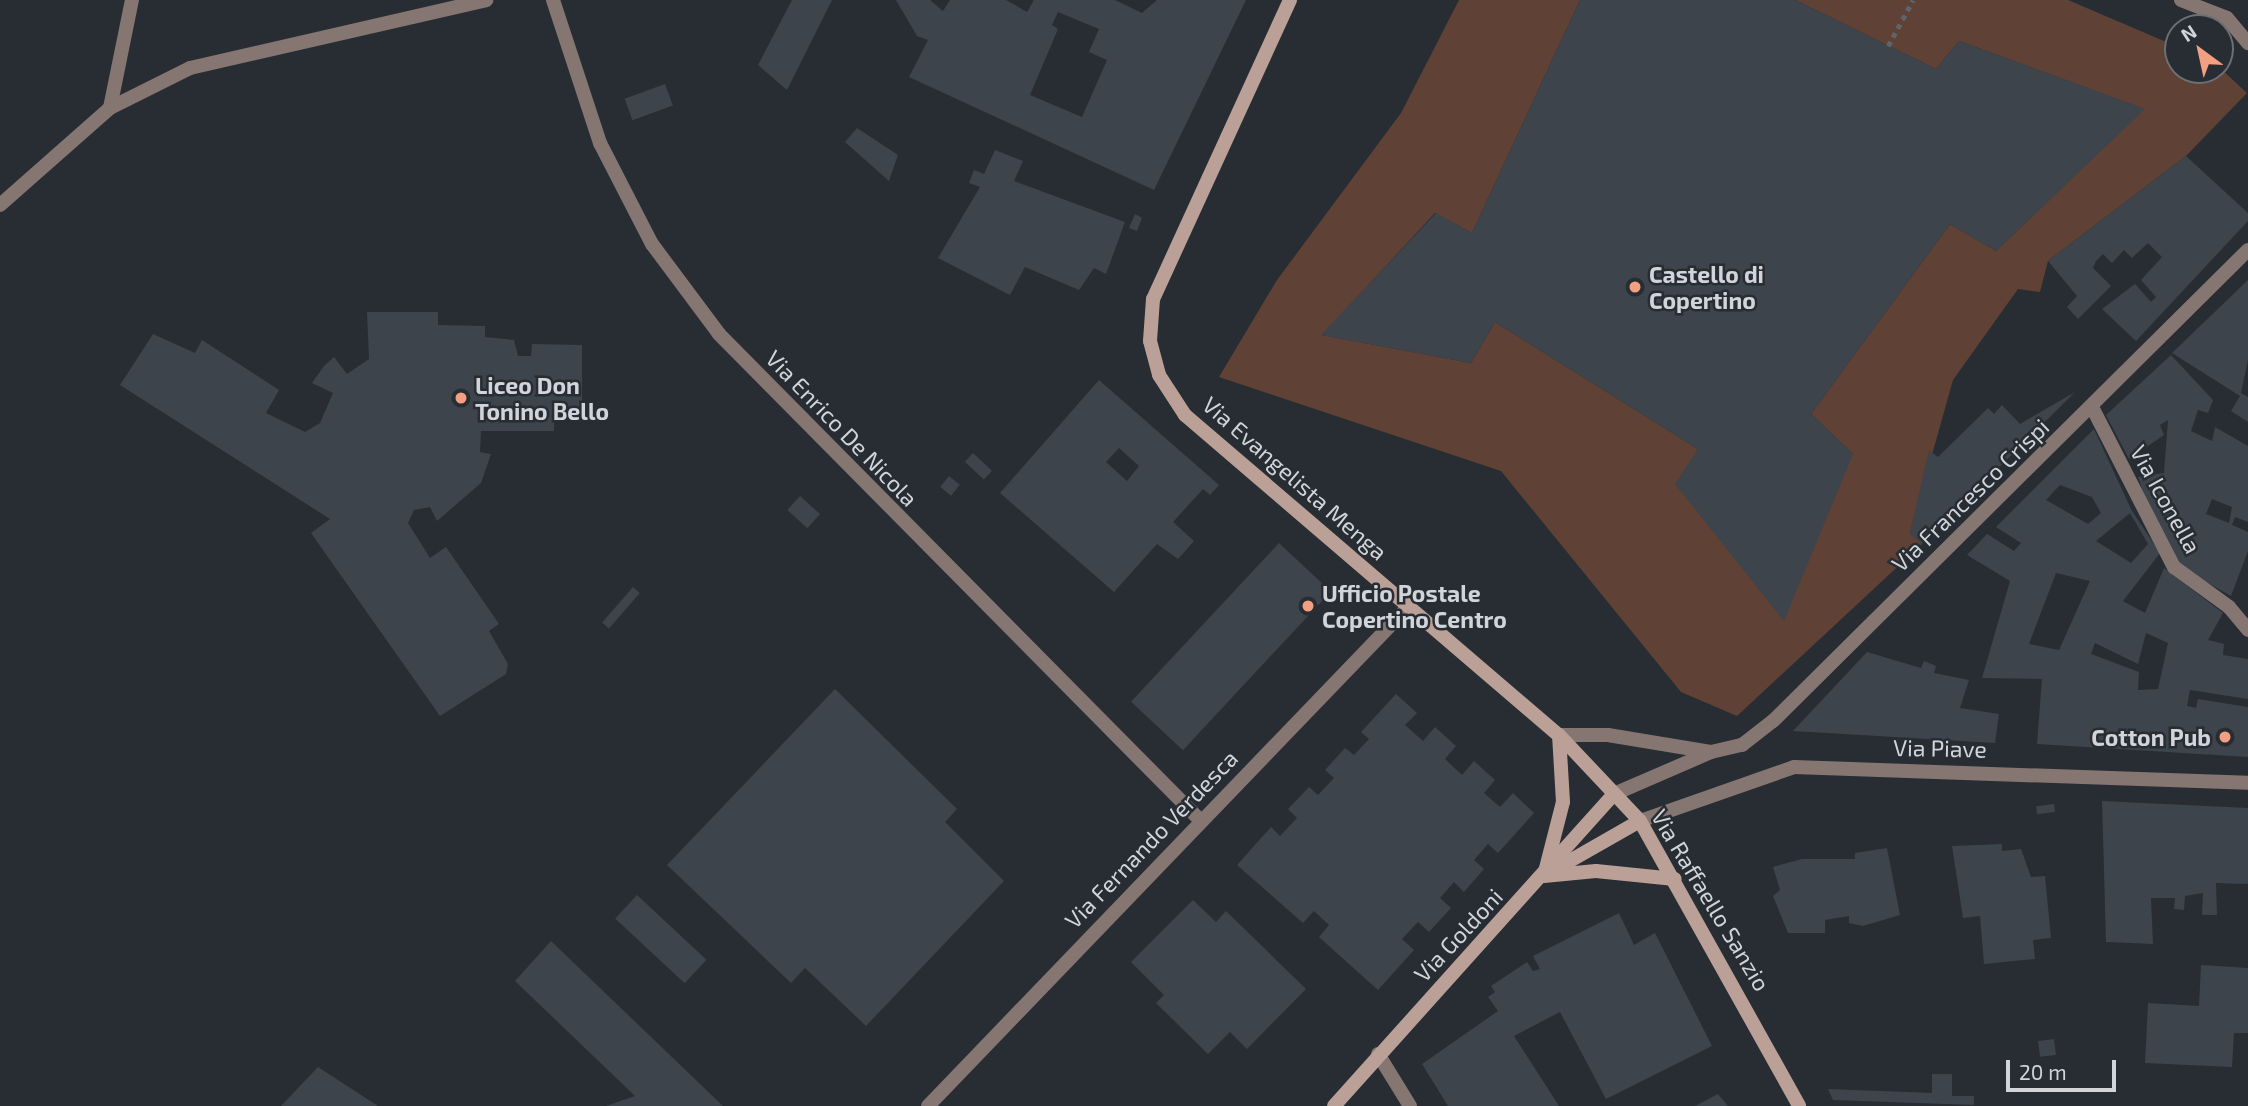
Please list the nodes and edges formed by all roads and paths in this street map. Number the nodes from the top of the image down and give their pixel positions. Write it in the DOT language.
graph roads {
  1 [pos="132,0"];
  2 [pos="486,0"];
  3 [pos="552,0"];
  4 [pos="1290,0"];
  5 [pos="1913,0"];
  6 [pos="2181,0"];
  7 [pos="2248,43"];
  8 [pos="1888,46"];
  9 [pos="110,108"];
  10 [pos="0,205"];
  11 [pos="2248,250"];
  12 [pos="2092,407"];
  13 [pos="1409,606"];
  14 [pos="2248,629"];
  15 [pos="1559,735"];
  16 [pos="1710,752"];
  17 [pos="2248,783"];
  18 [pos="1614,794"];
  19 [pos="1200,820"];
  20 [pos="1640,821"];
  21 [pos="1544,876"];
  22 [pos="1675,879"];
  23 [pos="1378,1054"];
  24 [pos="928,1106"];
  25 [pos="1334,1106"];
  26 [pos="1410,1106"];
  27 [pos="1799,1106"];
  1 -- 9 [label="street"];
  2 -- 9 [label="street"];
  3 -- 19 [label="street, Via Enrico De Nicola"];
  4 -- 13 [label="street, Via Evangelista Menga"];
  5 -- 8 [label="path"];
  6 -- 7 [label="street"];
  9 -- 10 [label="street"];
  11 -- 12 [label="street, Via Francesco Crispi"];
  12 -- 14 [label="street, Via Iconella"];
  12 -- 16 [label="street, Via Francesco Crispi"];
  13 -- 15 [label="street, Via Evangelista Menga"];
  13 -- 19 [label="street, Via Fernando Verdesca"];
  15 -- 16 [label="street, Via Francesco Crispi"];
  15 -- 18 [label="street, Via Raffaello Sanzio"];
  15 -- 21 [label="street"];
  16 -- 18 [label="street, Via Francesco Crispi"];
  17 -- 20 [label="street, Via Piave"];
  18 -- 20 [label="street, Via Raffaello Sanzio"];
  18 -- 21 [label="street, Via Goldoni"];
  19 -- 24 [label="street, Via Fernando Verdesca"];
  20 -- 21 [label="street"];
  20 -- 22 [label="street, Via Raffaello Sanzio"];
  21 -- 22 [label="street"];
  21 -- 23 [label="street, Via Goldoni"];
  22 -- 27 [label="street, Via Raffaello Sanzio"];
  23 -- 25 [label="street, Via Goldoni"];
  23 -- 26 [label="street"];
}
